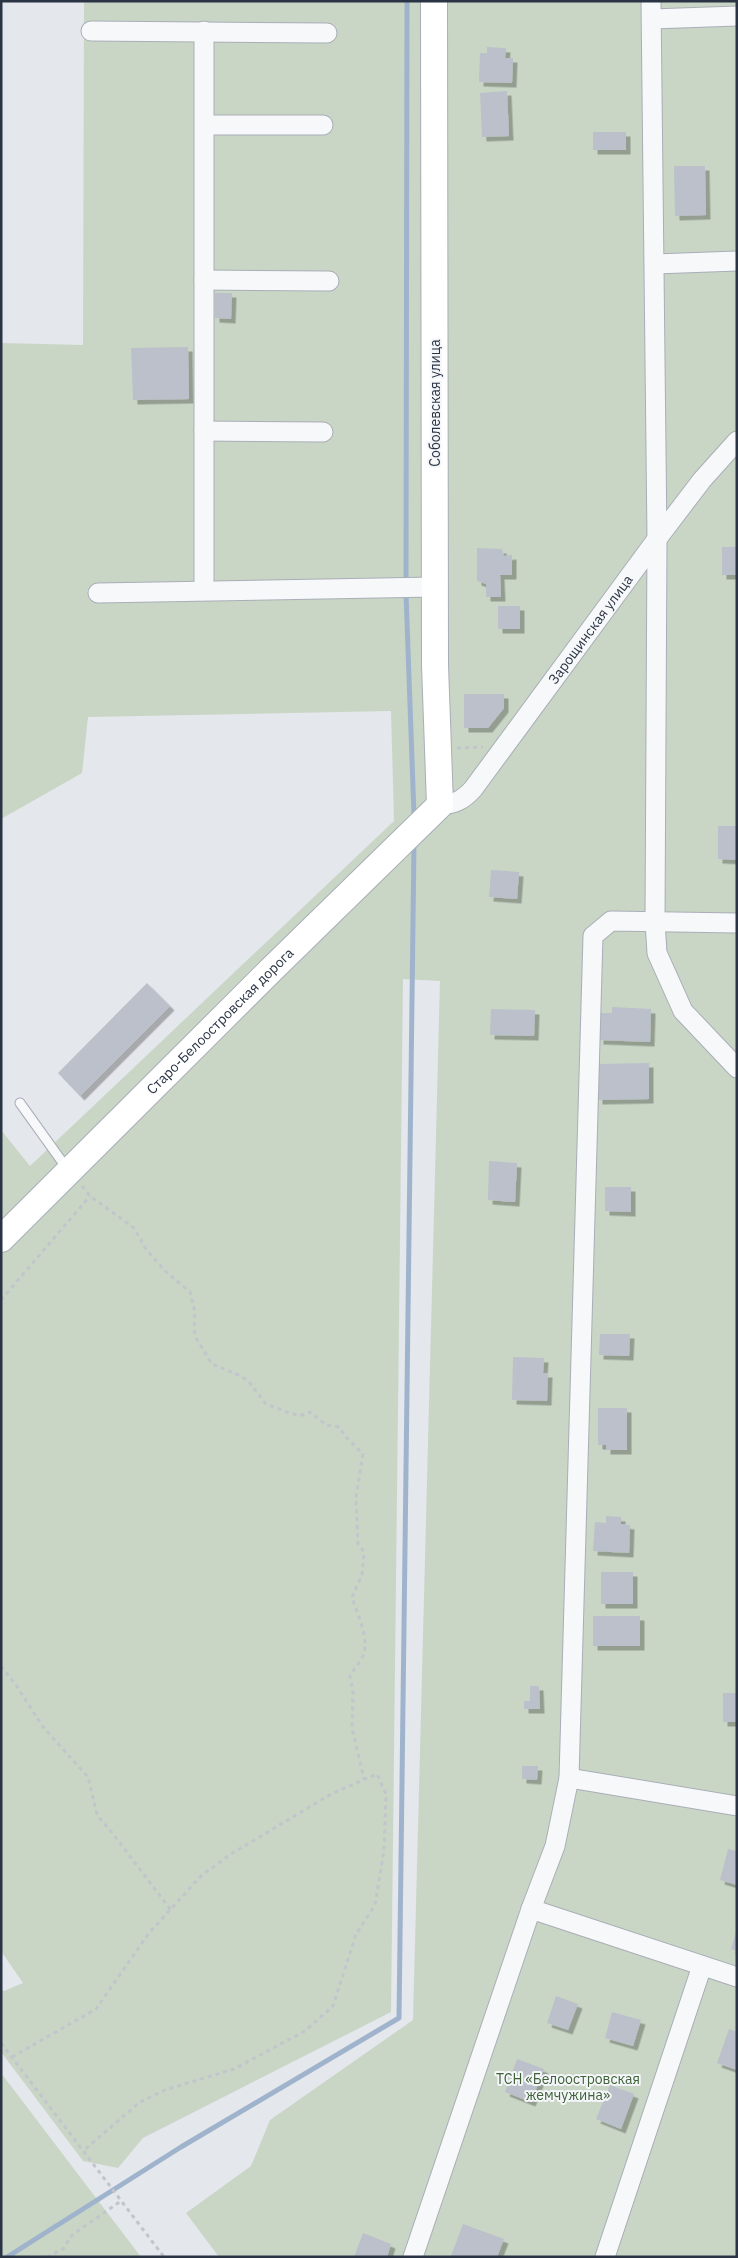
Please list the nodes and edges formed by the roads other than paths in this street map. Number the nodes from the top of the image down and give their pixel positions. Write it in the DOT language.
graph roads {
  1 [pos="434,1"];
  2 [pos="651,10"];
  3 [pos="737,16"];
  4 [pos="204,31"];
  5 [pos="91,32"];
  6 [pos="327,33"];
  7 [pos="205,125"];
  8 [pos="323,126"];
  9 [pos="737,262"];
  10 [pos="655,264"];
  11 [pos="204,280"];
  12 [pos="329,281"];
  13 [pos="204,431"];
  14 [pos="323,432"];
  15 [pos="737,441"];
  16 [pos="657,539"];
  17 [pos="435,587"];
  18 [pos="204,590"];
  19 [pos="98,593"];
  20 [pos="440,805"];
  21 [pos="655,921"];
  22 [pos="737,923"];
  23 [pos="737,1068"];
  24 [pos="20,1103"];
  25 [pos="68,1171"];
  26 [pos="1,1239"];
  27 [pos="569,1778"];
  28 [pos="737,1806"];
  29 [pos="531,1909"];
  30 [pos="702,1966"];
  31 [pos="737,1977"];
  32 [pos="413,2257"];
  33 [pos="605,2257"];
  1 -- 17 [label="street, Соболевская улица"];
  2 -- 3 [label="street"];
  2 -- 10 [label="street"];
  4 -- 5 [label="street"];
  4 -- 6 [label="street"];
  4 -- 7 [label="street"];
  7 -- 8 [label="street"];
  7 -- 11 [label="street"];
  9 -- 10 [label="street"];
  10 -- 16 [label="street"];
  11 -- 12 [label="street"];
  11 -- 13 [label="street"];
  13 -- 14 [label="street"];
  13 -- 18 [label="street"];
  15 -- 16 [label="street, Зарощинская улица"];
  16 -- 20 [label="street, Зарощинская улица"];
  16 -- 21 [label="street"];
  17 -- 18 [label="street"];
  17 -- 20 [label="street, Соболевская улица"];
  18 -- 19 [label="street"];
  20 -- 25 [label="street, Старо-Белоостровская дорога"];
  21 -- 22 [label="street"];
  21 -- 23 [label="street"];
  21 -- 27 [label="street"];
  24 -- 25 [label="lane"];
  25 -- 26 [label="street, Старо-Белоостровская дорога"];
  27 -- 28 [label="street"];
  27 -- 29 [label="street"];
  29 -- 30 [label="street"];
  29 -- 32 [label="street"];
  30 -- 31 [label="street"];
  30 -- 33 [label="street"];
}
